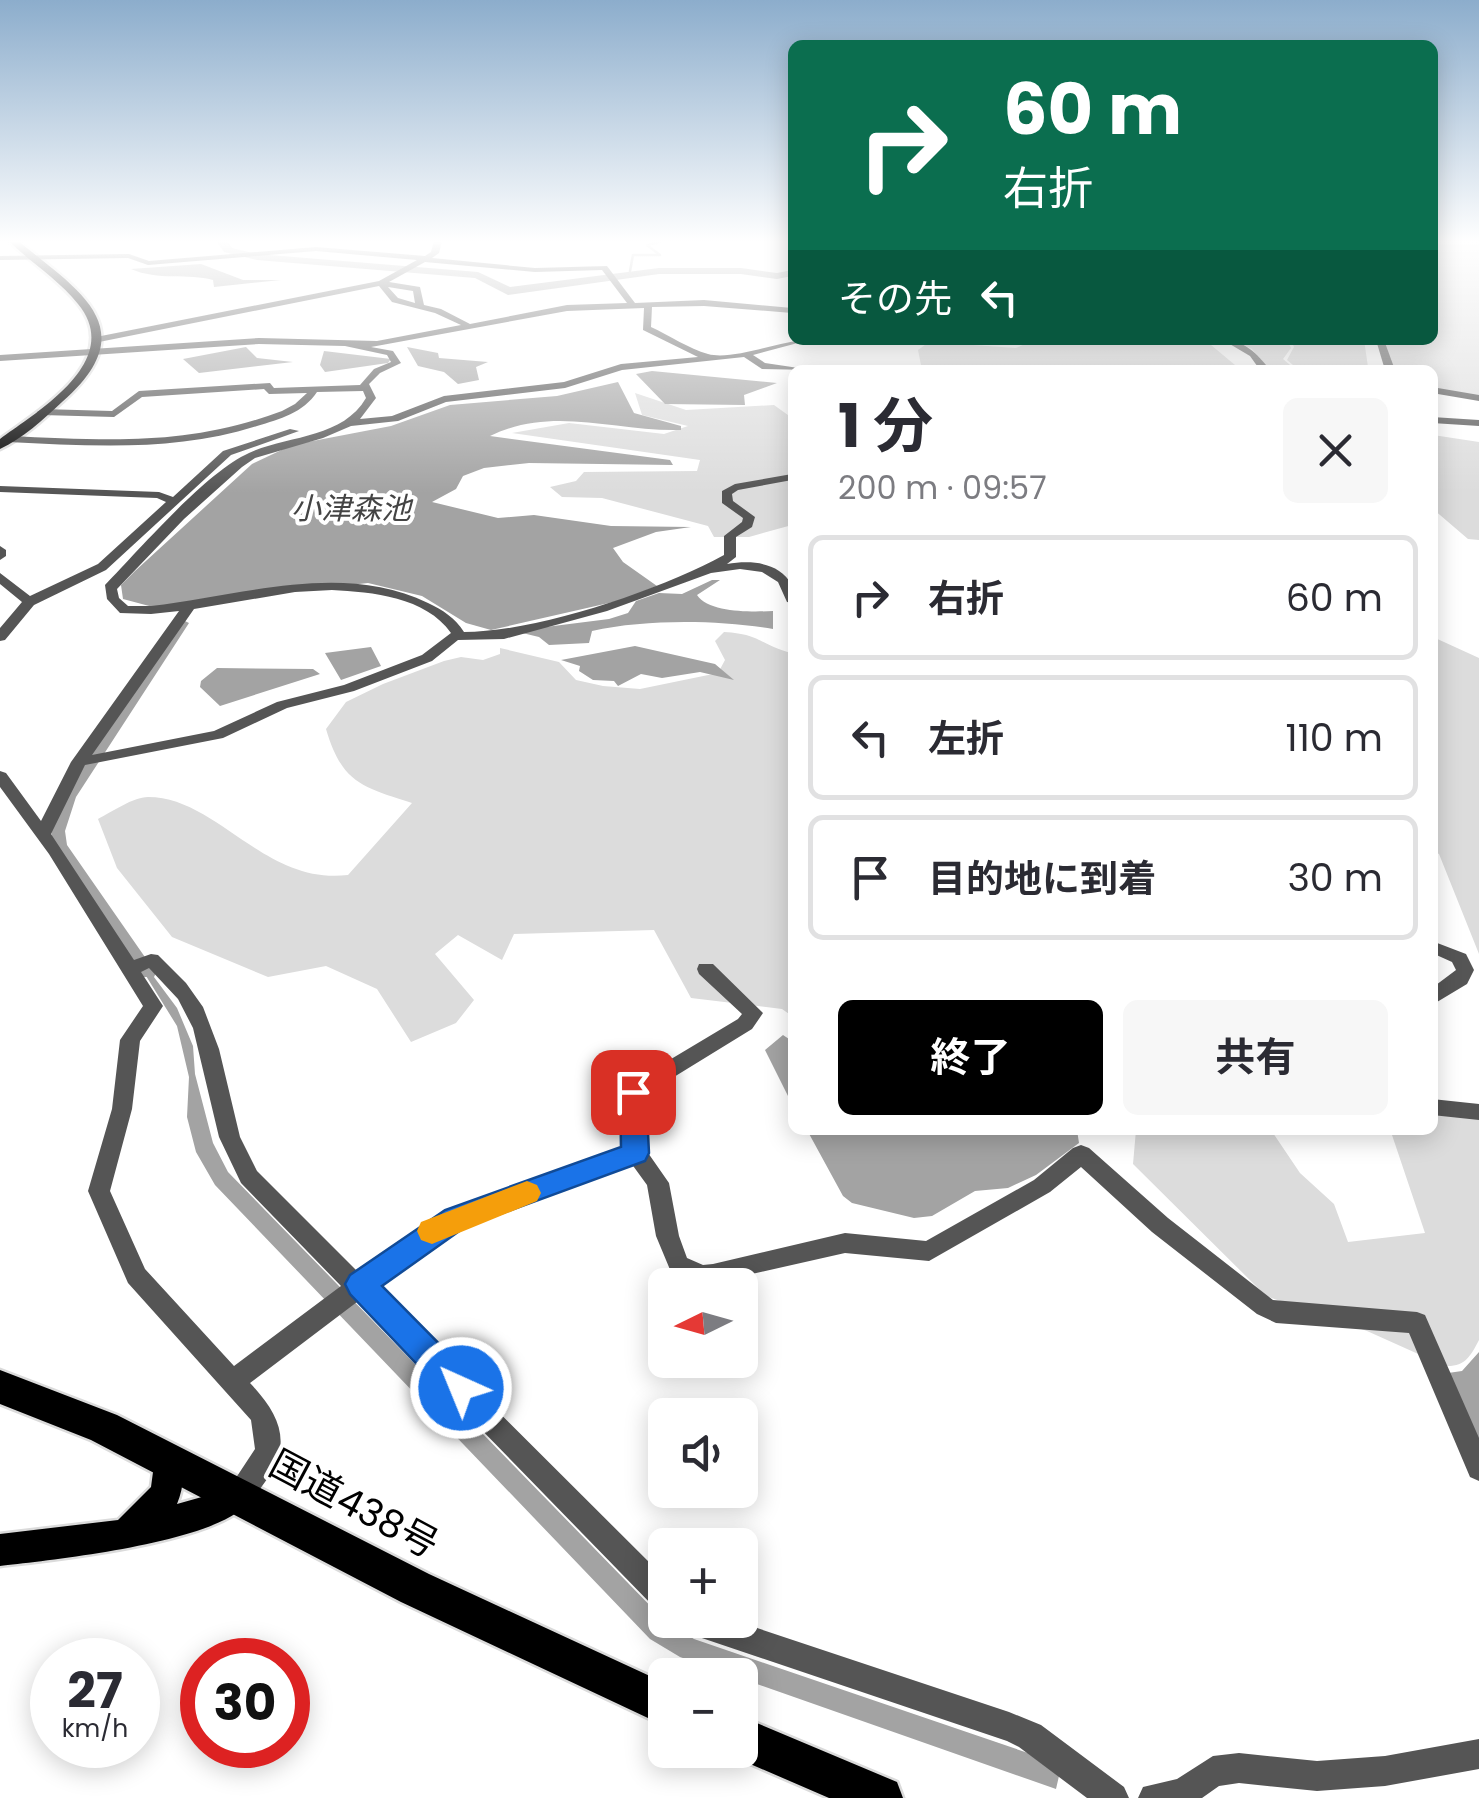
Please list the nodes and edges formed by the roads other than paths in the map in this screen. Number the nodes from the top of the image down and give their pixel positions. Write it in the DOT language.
graph roads {
  1 [pos="93,325"];
  2 [pos="169,325"];
  3 [pos="472,325"];
  4 [pos="646,325"];
  5 [pos="467,326"];
  6 [pos="99,339"];
  7 [pos="788,344"];
  8 [pos="1237,345"];
  9 [pos="393,347"];
  10 [pos="746,354"];
  11 [pos="95,355"];
  12 [pos="706,357"];
  13 [pos="0,358"];
  14 [pos="1262,365"];
  15 [pos="788,368"];
  16 [pos="368,388"];
  17 [pos="314,390"];
  18 [pos="1438,391"];
  19 [pos="1479,398"];
  20 [pos="42,412"];
  21 [pos="353,420"];
  22 [pos="1438,420"];
  23 [pos="1479,423"];
  24 [pos="3,442"];
  25 [pos="788,478"];
  26 [pos="0,489"];
  27 [pos="170,500"];
  28 [pos="696,575"];
  29 [pos="0,577"];
  30 [pos="788,589"];
  31 [pos="29,602"];
  32 [pos="190,605"];
  33 [pos="0,636"];
  34 [pos="459,636"];
  35 [pos="79,762"];
  36 [pos="4,784"];
  37 [pos="42,836"];
  38 [pos="1438,948"];
  39 [pos="137,966"];
  40 [pos="706,969"];
  41 [pos="1438,994"];
  42 [pos="1438,1108"];
  43 [pos="1479,1112"];
  44 [pos="635,1153"];
  45 [pos="356,1288"];
  46 [pos="232,1382"];
  47 [pos="0,1387"];
  48 [pos="152,1448"];
  49 [pos="1479,1468"];
  50 [pos="237,1496"];
  51 [pos="122,1535"];
  52 [pos="0,1550"];
  53 [pos="648,1581"];
  54 [pos="744,1638"];
  55 [pos="648,1697"];
  56 [pos="758,1746"];
  57 [pos="1479,1754"];
  58 [pos="881,1798"];
  59 [pos="1112,1798"];
  60 [pos="1154,1798"];
  1 -- 6 [label="main road"];
  2 -- 6 [label="street"];
  3 -- 5 [label="street"];
  4 -- 12 [label="street"];
  5 -- 9 [label="street"];
  6 -- 11 [label="main road"];
  7 -- 10 [label="street"];
  8 -- 14 [label="street"];
  9 -- 11 [label="street"];
  9 -- 16 [label="street"];
  10 -- 12 [label="street"];
  10 -- 15 [label="street"];
  11 -- 13 [label="street"];
  11 -- 20 [label="main road"];
  12 -- 21 [label="street"];
  16 -- 17 [label="street"];
  16 -- 21 [label="street"];
  17 -- 20 [label="street"];
  17 -- 24 [label="street"];
  18 -- 19 [label="street"];
  20 -- 24 [label="main road"];
  21 -- 27 [label="street"];
  21 -- 32 [label="street"];
  22 -- 23 [label="street"];
  25 -- 28 [label="street"];
  26 -- 27 [label="street"];
  27 -- 31 [label="street"];
  28 -- 30 [label="street"];
  28 -- 34 [label="street"];
  29 -- 31 [label="street"];
  31 -- 33 [label="street"];
  32 -- 34 [label="street"];
  32 -- 35 [label="street"];
  34 -- 35 [label="street"];
  35 -- 37 [label="street"];
  36 -- 37 [label="street"];
  37 -- 39 [label="street"];
  38 -- 41 [label="street"];
  39 -- 45 [label="street"];
  39 -- 46 [label="street"];
  40 -- 44 [label="street"];
  42 -- 43 [label="street"];
  44 -- 45 [label="street"];
  44 -- 49 [label="street"];
  45 -- 46 [label="street"];
  45 -- 53 [label="street"];
  46 -- 50 [label="street"];
  47 -- 48 [label="highway, 国道438号"];
  48 -- 50 [label="highway, 国道438号"];
  48 -- 51 [label="main road"];
  50 -- 51 [label="main road"];
  50 -- 55 [label="highway, 国道438号"];
  51 -- 52 [label="main road"];
  54 -- 59 [label="street"];
  56 -- 58 [label="highway"];
  57 -- 60 [label="street"];
}
